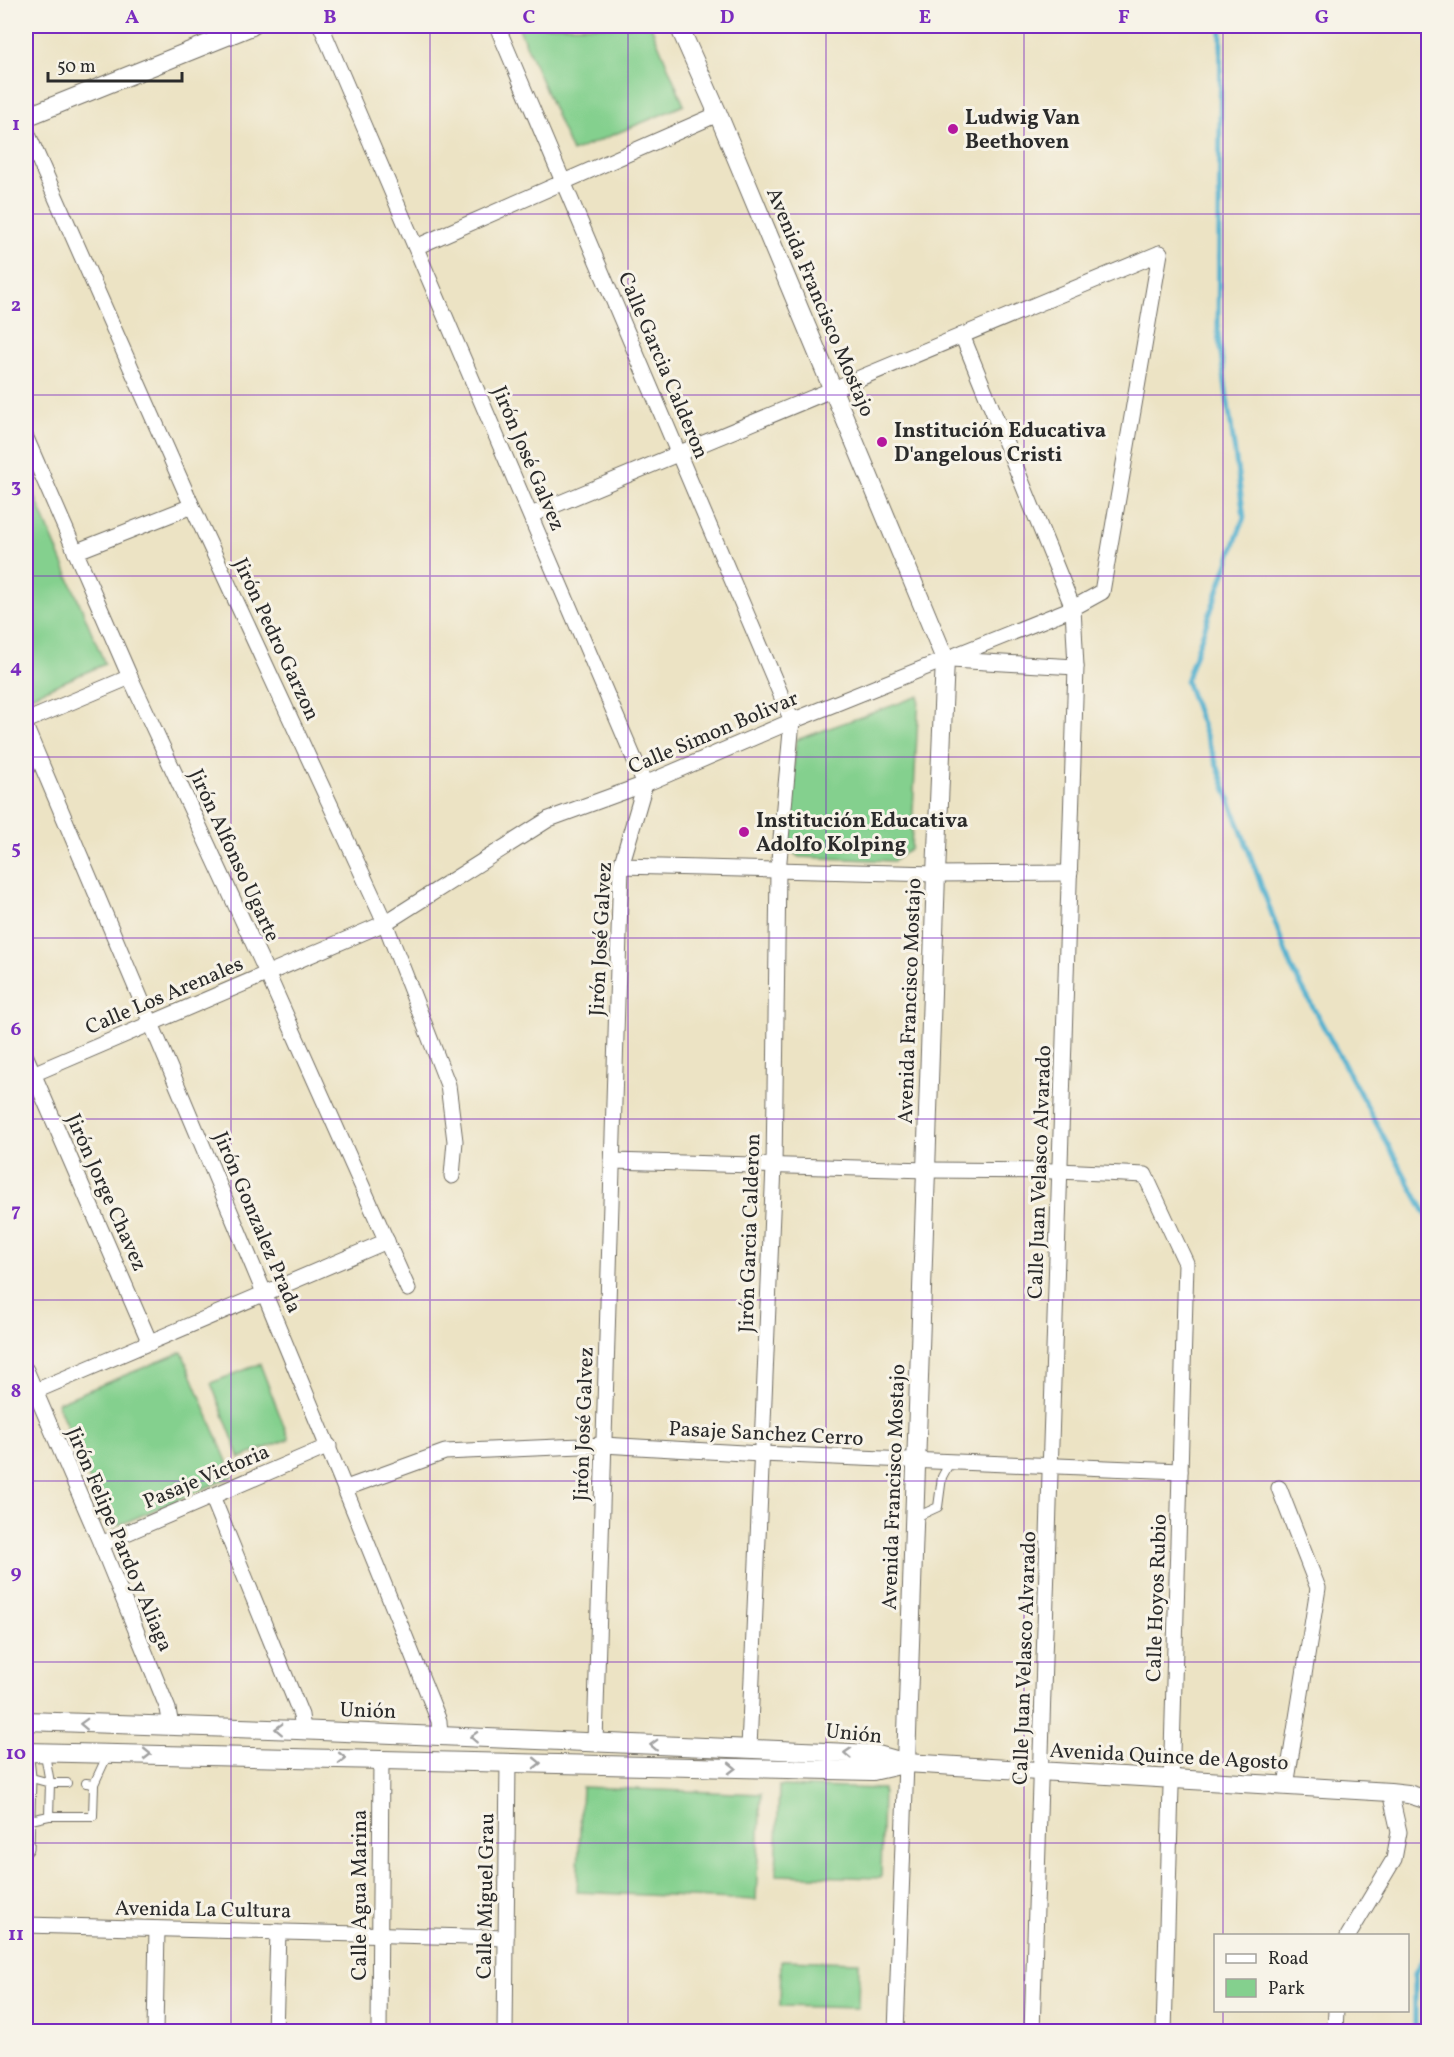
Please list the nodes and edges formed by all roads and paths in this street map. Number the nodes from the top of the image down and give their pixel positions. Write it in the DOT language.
graph roads {
  1 [pos="252,26"];
  2 [pos="321,26"];
  3 [pos="496,26"];
  4 [pos="679,26"];
  5 [pos="718,114"];
  6 [pos="26,117"];
  7 [pos="26,130"];
  8 [pos="563,182"];
  9 [pos="416,247"];
  10 [pos="962,335"];
  11 [pos="833,389"];
  12 [pos="26,438"];
  13 [pos="679,453"];
  14 [pos="192,506"];
  15 [pos="531,515"];
  16 [pos="75,552"];
  17 [pos="1073,608"];
  18 [pos="945,659"];
  19 [pos="1076,667"];
  20 [pos="130,678"];
  21 [pos="26,721"];
  22 [pos="792,721"];
  23 [pos="26,728"];
  24 [pos="645,784"];
  25 [pos="621,866"];
  26 [pos="778,871"];
  27 [pos="1070,873"];
  28 [pos="936,874"];
  29 [pos="385,922"];
  30 [pos="267,973"];
  31 [pos="152,1023"];
  32 [pos="26,1057"];
  33 [pos="29,1075"];
  34 [pos="612,1161"];
  35 [pos="774,1166"];
  36 [pos="927,1170"];
  37 [pos="1059,1171"];
  38 [pos="452,1176"];
  39 [pos="387,1241"];
  40 [pos="408,1289"];
  41 [pos="265,1294"];
  42 [pos="150,1343"];
  43 [pos="26,1370"];
  44 [pos="30,1393"];
  45 [pos="603,1445"];
  46 [pos="329,1446"];
  47 [pos="761,1455"];
  48 [pos="916,1461"];
  49 [pos="950,1462"];
  50 [pos="1052,1466"];
  51 [pos="1180,1471"];
  52 [pos="346,1488"];
  53 [pos="1278,1488"];
  54 [pos="212,1496"];
  55 [pos="914,1518"];
  56 [pos="101,1544"];
  57 [pos="26,1721"];
  58 [pos="171,1726"];
  59 [pos="303,1730"];
  60 [pos="440,1736"];
  61 [pos="595,1742"];
  62 [pos="749,1748"];
  63 [pos="26,1752"];
  64 [pos="44,1752"];
  65 [pos="108,1753"];
  66 [pos="26,1759"];
  67 [pos="381,1759"];
  68 [pos="508,1762"];
  69 [pos="906,1763"];
  70 [pos="1041,1771"];
  71 [pos="28,1776"];
  72 [pos="1172,1779"];
  73 [pos="50,1783"];
  74 [pos="68,1783"];
  75 [pos="1286,1786"];
  76 [pos="1390,1792"];
  77 [pos="1428,1800"];
  78 [pos="49,1816"];
  79 [pos="26,1821"];
  80 [pos="26,1848"];
  81 [pos="26,1925"];
  82 [pos="157,1929"];
  83 [pos="278,1932"];
  84 [pos="379,1934"];
  85 [pos="1349,1934"];
  86 [pos="506,1938"];
  87 [pos="1336,2012"];
  88 [pos="155,2031"];
  89 [pos="275,2031"];
  90 [pos="379,2031"];
  91 [pos="505,2031"];
  92 [pos="896,2031"];
  93 [pos="1032,2031"];
  94 [pos="1164,2031"];
  95 [pos="1335,2031"];
  1 -- 6 [label="street"];
  2 -- 9 [label="street, Jirón José Galvez"];
  3 -- 8 [label="street, Calle Garcia Calderon"];
  4 -- 5 [label="street, Avenida Francisco Mostajo"];
  5 -- 8 [label="street"];
  5 -- 11 [label="street, Avenida Francisco Mostajo"];
  7 -- 14 [label="street, Jirón Pedro Garzon"];
  8 -- 9 [label="street"];
  8 -- 13 [label="street, Calle Garcia Calderon"];
  9 -- 15 [label="street, Jirón José Galvez"];
  10 -- 11 [label="street"];
  10 -- 17 [label="street, Calle Juan Velasco Alvarado"];
  10 -- 17 [label="street, Calle Simon Bolivar"];
  11 -- 13 [label="street"];
  11 -- 18 [label="street, Avenida Francisco Mostajo"];
  12 -- 16 [label="street, Jirón Alfonso Ugarte"];
  13 -- 15 [label="street"];
  13 -- 22 [label="street, Calle Garcia Calderon"];
  14 -- 16 [label="street"];
  14 -- 29 [label="street, Jirón Pedro Garzon"];
  15 -- 24 [label="street, Jirón José Galvez"];
  16 -- 20 [label="street, Jirón Alfonso Ugarte"];
  17 -- 18 [label="street, Calle Simon Bolivar"];
  17 -- 19 [label="street, Calle Juan Velasco Alvarado"];
  18 -- 19 [label="street"];
  18 -- 22 [label="street, Calle Simon Bolivar"];
  18 -- 28 [label="street, Avenida Francisco Mostajo"];
  19 -- 27 [label="street, Calle Juan Velasco Alvarado"];
  20 -- 21 [label="street"];
  20 -- 30 [label="street, Jirón Alfonso Ugarte"];
  22 -- 24 [label="street, Calle Simon Bolivar"];
  22 -- 26 [label="street, Jirón Garcia Calderon"];
  23 -- 31 [label="street, Jirón Gonzalez Prada"];
  24 -- 25 [label="street, Jirón José Galvez"];
  24 -- 29 [label="street, Calle Simon Bolivar"];
  25 -- 26 [label="street"];
  25 -- 34 [label="street, Jirón José Galvez"];
  26 -- 28 [label="street"];
  26 -- 35 [label="street, Jirón Garcia Calderon"];
  27 -- 28 [label="street"];
  27 -- 37 [label="street, Calle Juan Velasco Alvarado"];
  28 -- 36 [label="street, Avenida Francisco Mostajo"];
  29 -- 30 [label="street, Calle Los Arenales"];
  29 -- 38 [label="street, Jirón Pedro Garzon"];
  30 -- 31 [label="street, Calle Los Arenales"];
  30 -- 39 [label="street, Jirón Alfonso Ugarte"];
  31 -- 33 [label="street, Calle Los Arenales"];
  31 -- 41 [label="street, Jirón Gonzalez Prada"];
  32 -- 33 [label="street, Jirón Jorge Chavez"];
  33 -- 42 [label="street, Jirón Jorge Chavez"];
  34 -- 35 [label="street"];
  34 -- 45 [label="street, Jirón José Galvez"];
  35 -- 36 [label="street"];
  35 -- 47 [label="street, Jirón Garcia Calderon"];
  36 -- 37 [label="street"];
  36 -- 48 [label="street, Avenida Francisco Mostajo"];
  37 -- 50 [label="street, Calle Juan Velasco Alvarado"];
  37 -- 51 [label="street, Calle Hoyos Rubio"];
  39 -- 40 [label="street, Jirón Alfonso Ugarte"];
  39 -- 41 [label="street"];
  41 -- 42 [label="street"];
  41 -- 46 [label="street, Jirón Gonzalez Prada"];
  42 -- 44 [label="street"];
  43 -- 44 [label="street, Jirón Felipe Pardo y Aliaga"];
  44 -- 56 [label="street, Jirón Felipe Pardo y Aliaga"];
  45 -- 47 [label="street, Pasaje Sanchez Cerro"];
  45 -- 52 [label="street, Pasaje Sanchez Cerro"];
  45 -- 61 [label="street, Jirón José Galvez"];
  46 -- 52 [label="street, Jirón Gonzalez Prada"];
  46 -- 54 [label="street, Pasaje Victoria"];
  47 -- 48 [label="street, Pasaje Sanchez Cerro"];
  47 -- 62 [label="street, Jirón Garcia Calderon"];
  48 -- 49 [label="street, Pasaje Sanchez Cerro"];
  48 -- 55 [label="street, Avenida Francisco Mostajo"];
  49 -- 50 [label="street, Pasaje Sanchez Cerro"];
  49 -- 55 [label="lane"];
  50 -- 51 [label="street, Pasaje Sanchez Cerro"];
  50 -- 70 [label="street, Calle Juan Velasco Alvarado"];
  51 -- 72 [label="street, Calle Hoyos Rubio"];
  52 -- 60 [label="street, Jirón Gonzalez Prada"];
  53 -- 75 [label="street"];
  54 -- 56 [label="street, Pasaje Victoria"];
  54 -- 59 [label="street"];
  55 -- 69 [label="street, Avenida Francisco Mostajo"];
  56 -- 58 [label="street, Jirón Felipe Pardo y Aliaga"];
  58 -- 57 [label="street, Unión, one-way"];
  59 -- 58 [label="street, Unión, one-way"];
  59 -- 60 [label="street, Unión"];
  61 -- 60 [label="street, Unión, one-way"];
  62 -- 61 [label="street, Unión, one-way"];
  69 -- 62 [label="street, Unión, one-way"];
  63 -- 64 [label="street, Unión"];
  64 -- 65 [label="street, Unión"];
  64 -- 73 [label="lane"];
  65 -- 67 [label="street, Unión, one-way"];
  65 -- 78 [label="lane"];
  66 -- 71 [label="street"];
  67 -- 68 [label="street, Unión"];
  67 -- 84 [label="street, Calle Agua Marina"];
  68 -- 69 [label="street, Unión, one-way"];
  68 -- 86 [label="street, Calle Miguel Grau"];
  69 -- 70 [label="street, Avenida Quince de Agosto"];
  69 -- 92 [label="street, Avenida Francisco Mostajo"];
  70 -- 72 [label="street, Avenida Quince de Agosto"];
  70 -- 93 [label="street, Calle Juan Velasco Alvarado"];
  71 -- 73 [label="lane"];
  71 -- 79 [label="street"];
  72 -- 75 [label="street, Avenida Quince de Agosto"];
  72 -- 94 [label="street, Calle Hoyos Rubio"];
  73 -- 74 [label="lane"];
  73 -- 78 [label="lane"];
  75 -- 76 [label="street, Avenida Quince de Agosto"];
  76 -- 77 [label="street, Avenida Quince de Agosto"];
  76 -- 85 [label="street"];
  78 -- 79 [label="lane"];
  79 -- 80 [label="street"];
  81 -- 82 [label="street, Avenida La Cultura"];
  82 -- 83 [label="street, Avenida La Cultura"];
  82 -- 88 [label="street"];
  83 -- 84 [label="street, Avenida La Cultura"];
  83 -- 89 [label="street"];
  84 -- 86 [label="street, Avenida La Cultura"];
  84 -- 90 [label="street, Calle Agua Marina"];
  86 -- 91 [label="street, Calle Miguel Grau"];
  87 -- 95 [label="street"];
}
